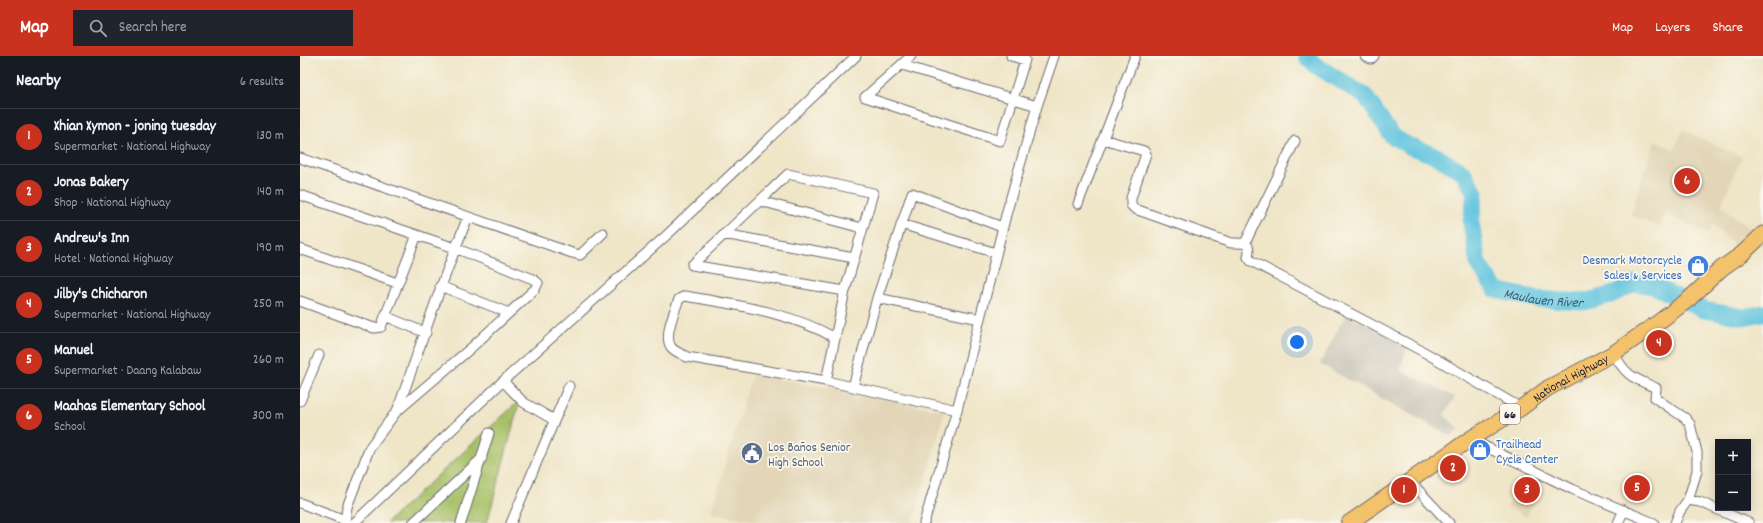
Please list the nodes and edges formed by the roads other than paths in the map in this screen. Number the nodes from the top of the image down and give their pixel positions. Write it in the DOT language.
graph roads {
  1 [pos="856,56"];
  2 [pos="911,56"];
  3 [pos="1011,56"];
  4 [pos="1054,56"];
  5 [pos="1135,56"];
  6 [pos="1365,56"];
  7 [pos="1374,56"];
  8 [pos="902,65"];
  9 [pos="1014,98"];
  10 [pos="1037,106"];
  11 [pos="1103,139"];
  12 [pos="1295,141"];
  13 [pos="300,158"];
  14 [pos="300,195"];
  15 [pos="760,201"];
  16 [pos="1078,204"];
  17 [pos="468,217"];
  18 [pos="901,224"];
  19 [pos="1002,227"];
  20 [pos="862,228"];
  21 [pos="603,233"];
  22 [pos="724,234"];
  23 [pos="1763,234"];
  24 [pos="417,235"];
  25 [pos="1245,243"];
  26 [pos="455,248"];
  27 [pos="300,249"];
  28 [pos="996,252"];
  29 [pos="854,258"];
  30 [pos="397,283"];
  31 [pos="440,286"];
  32 [pos="845,291"];
  33 [pos="877,298"];
  34 [pos="300,301"];
  35 [pos="509,313"];
  36 [pos="385,316"];
  37 [pos="980,319"];
  38 [pos="426,333"];
  39 [pos="835,338"];
  40 [pos="1614,353"];
  41 [pos="320,355"];
  42 [pos="504,381"];
  43 [pos="826,381"];
  44 [pos="569,386"];
  45 [pos="853,387"];
  46 [pos="300,400"];
  47 [pos="1521,408"];
  48 [pos="957,410"];
  49 [pos="396,412"];
  50 [pos="554,420"];
  51 [pos="489,432"];
  52 [pos="1470,439"];
  53 [pos="482,458"];
  54 [pos="1410,481"];
  55 [pos="1688,500"];
  56 [pos="300,503"];
  57 [pos="1624,510"];
  58 [pos="345,521"];
  59 [pos="354,523"];
  60 [pos="413,523"];
  61 [pos="460,523"];
  62 [pos="511,523"];
  63 [pos="924,523"];
  64 [pos="1348,523"];
  65 [pos="1449,523"];
  66 [pos="1618,523"];
  67 [pos="1654,523"];
  68 [pos="1675,523"];
  69 [pos="1749,523"];
  1 -- 42 [label="street"];
  2 -- 8 [label="street"];
  3 -- 9 [label="street"];
  4 -- 10 [label="street"];
  5 -- 11 [label="street"];
  6 -- 7 [label="street"];
  8 -- 9 [label="street"];
  8 -- 9 [label="street"];
  9 -- 10 [label="street"];
  10 -- 19 [label="street"];
  11 -- 16 [label="street"];
  11 -- 25 [label="street"];
  12 -- 25 [label="street"];
  13 -- 17 [label="street"];
  14 -- 24 [label="street"];
  15 -- 20 [label="street"];
  15 -- 20 [label="street"];
  15 -- 22 [label="street"];
  17 -- 21 [label="street"];
  17 -- 26 [label="street"];
  18 -- 19 [label="street"];
  18 -- 28 [label="street"];
  18 -- 33 [label="street"];
  19 -- 28 [label="street"];
  20 -- 29 [label="street"];
  22 -- 29 [label="street"];
  22 -- 32 [label="street"];
  23 -- 40 [label="main road, National Highway / 66"];
  24 -- 26 [label="street"];
  24 -- 30 [label="street"];
  25 -- 47 [label="street"];
  26 -- 31 [label="street"];
  26 -- 35 [label="street"];
  27 -- 30 [label="street"];
  28 -- 37 [label="street"];
  29 -- 32 [label="street"];
  30 -- 36 [label="street"];
  31 -- 35 [label="street"];
  31 -- 38 [label="street"];
  32 -- 39 [label="street"];
  33 -- 37 [label="street"];
  33 -- 45 [label="street"];
  34 -- 36 [label="street"];
  35 -- 49 [label="street"];
  36 -- 38 [label="street"];
  37 -- 48 [label="street"];
  38 -- 49 [label="street"];
  39 -- 43 [label="street"];
  39 -- 43 [label="street"];
  40 -- 47 [label="main road, National Highway / 66"];
  40 -- 55 [label="street"];
  41 -- 46 [label="street"];
  42 -- 50 [label="street"];
  42 -- 59 [label="street"];
  43 -- 45 [label="street"];
  44 -- 50 [label="street"];
  45 -- 48 [label="street"];
  47 -- 52 [label="main road, National Highway / 66"];
  48 -- 63 [label="street"];
  49 -- 58 [label="street"];
  50 -- 62 [label="street"];
  51 -- 53 [label="street"];
  52 -- 54 [label="main road, National Highway / 66"];
  52 -- 57 [label="street"];
  53 -- 60 [label="street"];
  53 -- 61 [label="street"];
  54 -- 64 [label="main road, National Highway / 66"];
  54 -- 65 [label="street"];
  55 -- 68 [label="street"];
  55 -- 69 [label="street"];
  56 -- 58 [label="street"];
  57 -- 66 [label="street"];
  57 -- 67 [label="street"];
}
